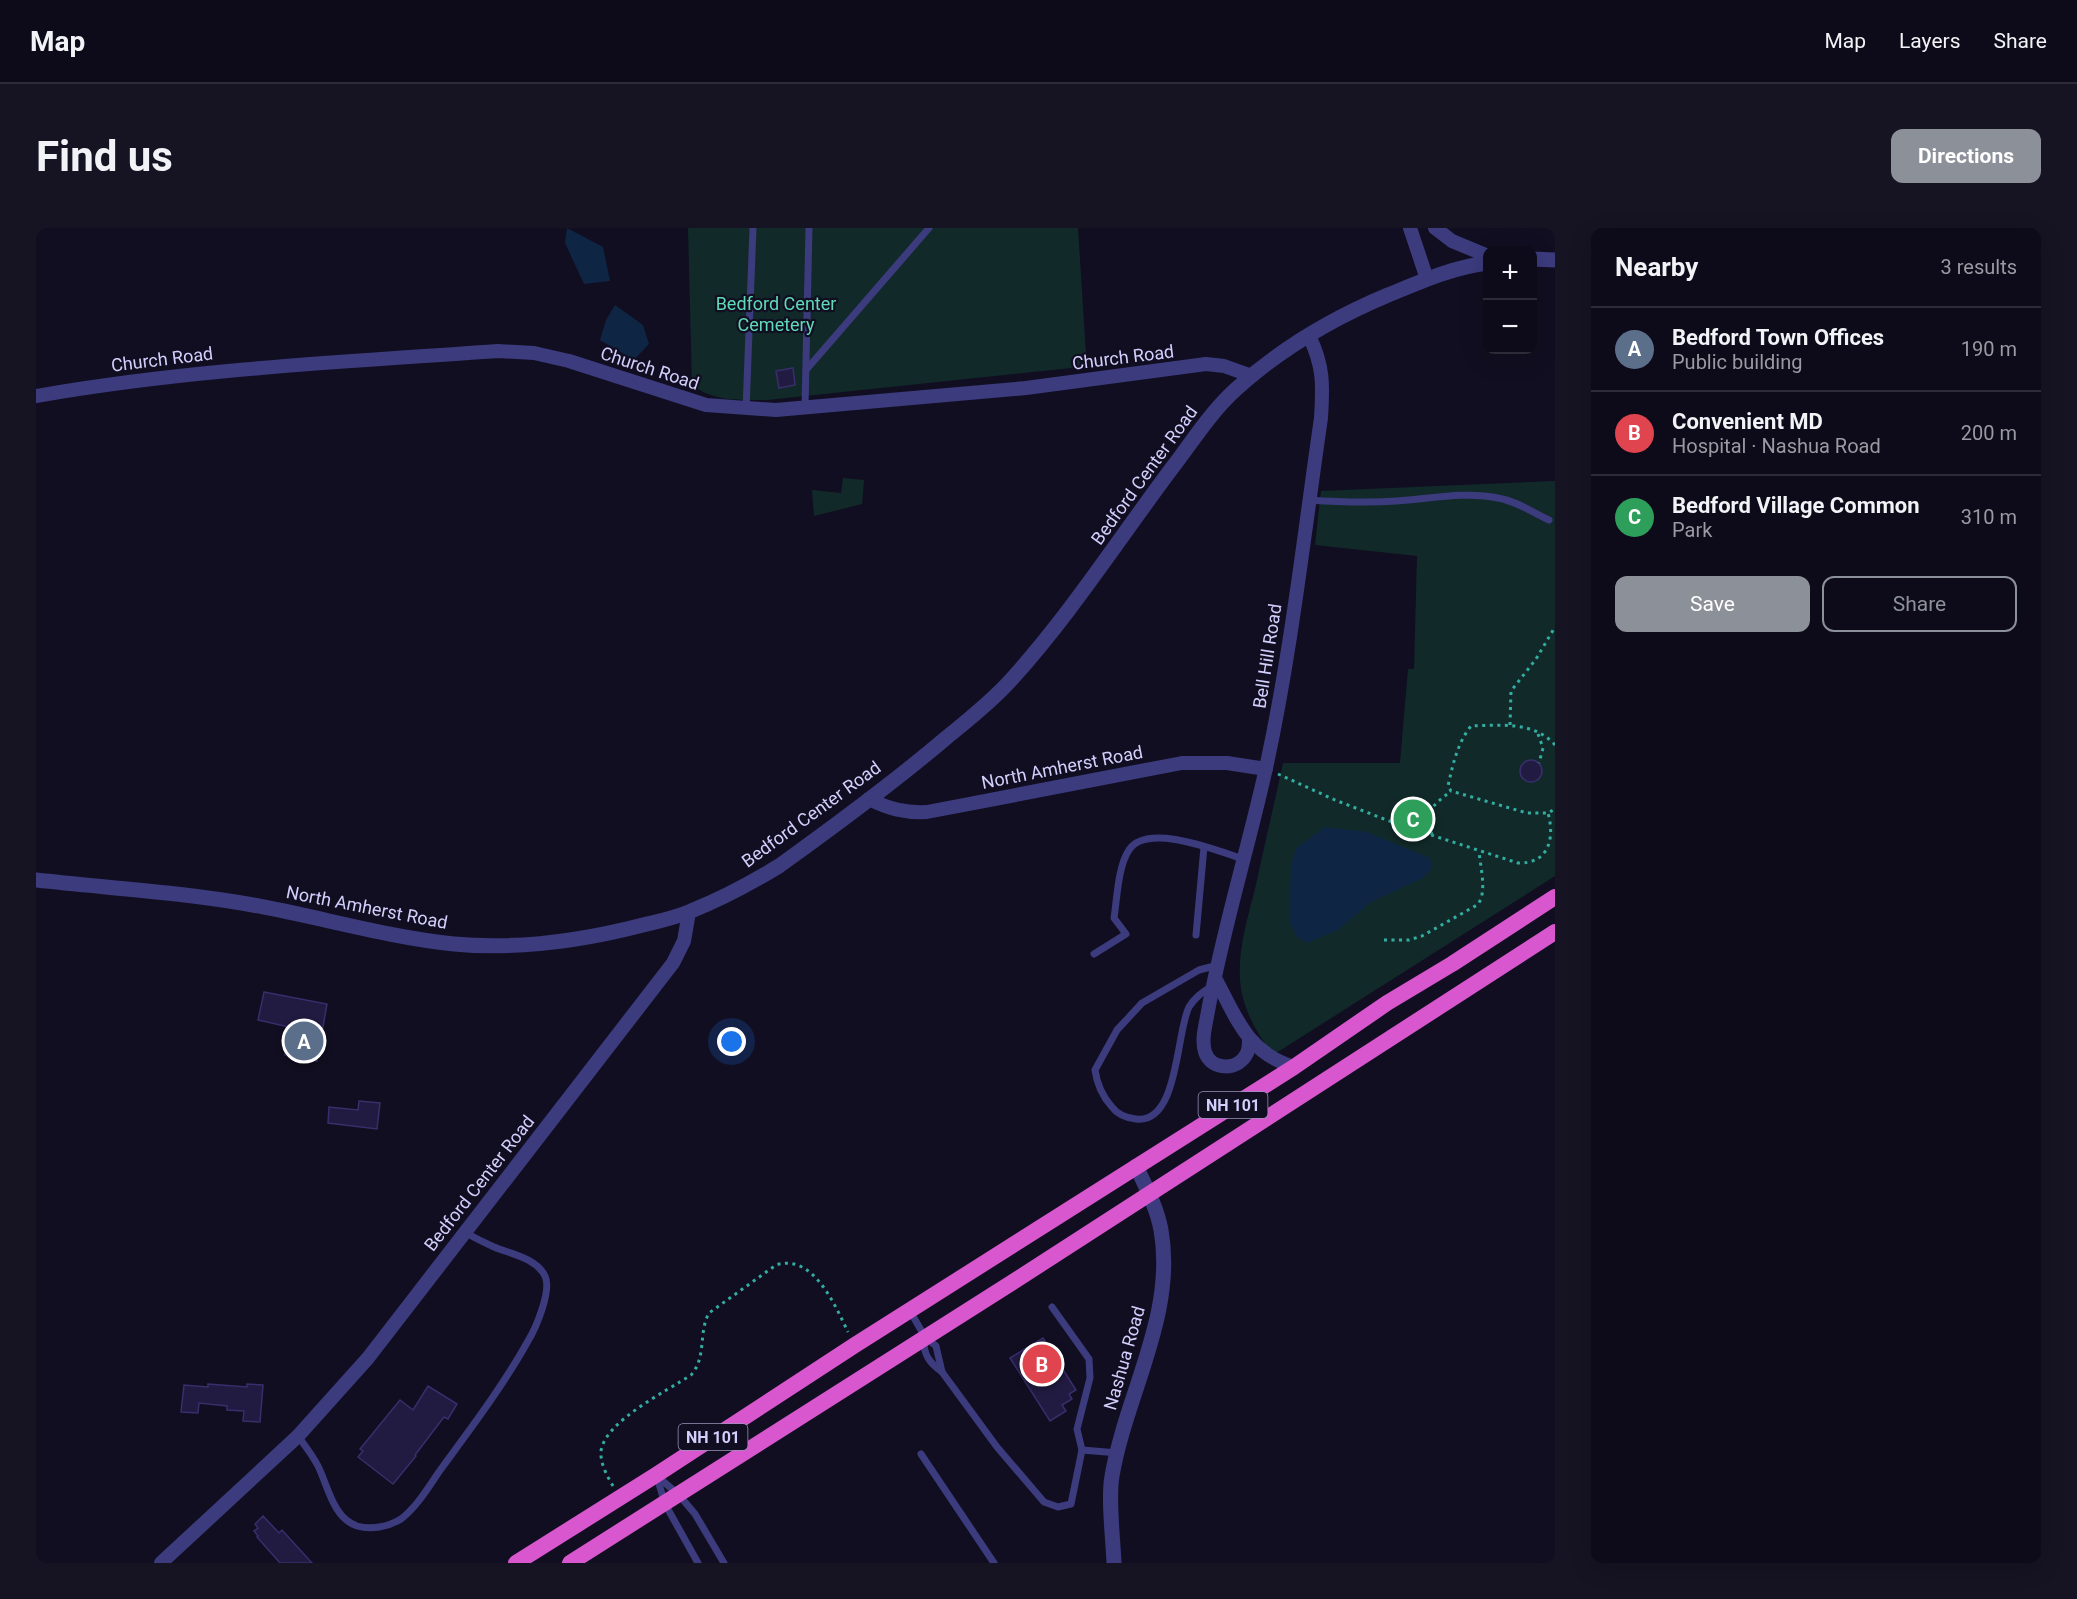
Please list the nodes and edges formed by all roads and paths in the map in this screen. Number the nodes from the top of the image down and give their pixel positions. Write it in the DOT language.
graph roads {
  1 [pos="753,228"];
  2 [pos="809,228"];
  3 [pos="929,228"];
  4 [pos="1410,228"];
  5 [pos="1435,228"];
  6 [pos="1483,254"];
  7 [pos="1537,259"];
  8 [pos="1555,260"];
  9 [pos="1483,264"];
  10 [pos="1427,279"];
  11 [pos="1309,336"];
  12 [pos="806,370"];
  13 [pos="1252,376"];
  14 [pos="36,396"];
  15 [pos="805,407"];
  16 [pos="746,409"];
  17 [pos="1309,500"];
  18 [pos="1549,520"];
  19 [pos="1555,627"];
  20 [pos="1510,725"];
  21 [pos="1538,732"];
  22 [pos="1555,744"];
  23 [pos="1539,763"];
  24 [pos="1266,769"];
  25 [pos="1451,791"];
  26 [pos="869,799"];
  27 [pos="1555,809"];
  28 [pos="1548,813"];
  29 [pos="1432,836"];
  30 [pos="1204,847"];
  31 [pos="1479,851"];
  32 [pos="1243,859"];
  33 [pos="36,880"];
  34 [pos="1555,897"];
  35 [pos="689,912"];
  36 [pos="1555,932"];
  37 [pos="1196,935"];
  38 [pos="1384,940"];
  39 [pos="1094,954"];
  40 [pos="1215,976"];
  41 [pos="1249,1040"];
  42 [pos="1294,1067"];
  43 [pos="1136,1166"];
  44 [pos="1149,1194"];
  45 [pos="466,1233"];
  46 [pos="1052,1307"];
  47 [pos="910,1311"];
  48 [pos="925,1337"];
  49 [pos="855,1345"];
  50 [pos="942,1372"];
  51 [pos="298,1436"];
  52 [pos="1082,1450"];
  53 [pos="1118,1453"];
  54 [pos="921,1454"];
  55 [pos="656,1475"];
  56 [pos="620,1498"];
  57 [pos="672,1500"];
  58 [pos="161,1563"];
  59 [pos="516,1563"];
  60 [pos="570,1563"];
  61 [pos="698,1563"];
  62 [pos="724,1563"];
  63 [pos="994,1563"];
  64 [pos="1114,1563"];
  1 -- 16 [label="lane"];
  2 -- 12 [label="lane"];
  3 -- 12 [label="lane"];
  4 -- 10 [label="street"];
  5 -- 6 [label="street"];
  7 -- 8 [label="street"];
  9 -- 10 [label="street, Bedford Center Road"];
  10 -- 11 [label="street, Bedford Center Road"];
  11 -- 13 [label="street, Bedford Center Road"];
  11 -- 17 [label="street, Bell Hill Road"];
  12 -- 15 [label="lane"];
  13 -- 15 [label="street, Church Road"];
  13 -- 26 [label="street, Bedford Center Road"];
  14 -- 16 [label="street, Church Road"];
  15 -- 16 [label="street, Church Road"];
  17 -- 18 [label="lane"];
  17 -- 24 [label="street, Bell Hill Road"];
  19 -- 20 [label="path"];
  20 -- 21 [label="path"];
  20 -- 25 [label="path"];
  21 -- 22 [label="path"];
  21 -- 23 [label="path"];
  24 -- 26 [label="street, North Amherst Road"];
  24 -- 29 [label="path"];
  24 -- 32 [label="street, Bell Hill Road"];
  25 -- 28 [label="path"];
  25 -- 29 [label="path"];
  26 -- 35 [label="street, Bedford Center Road"];
  27 -- 28 [label="path"];
  28 -- 31 [label="path"];
  29 -- 31 [label="path"];
  30 -- 32 [label="lane"];
  30 -- 37 [label="lane"];
  30 -- 39 [label="lane"];
  31 -- 38 [label="path"];
  32 -- 40 [label="street, Bell Hill Road"];
  33 -- 35 [label="street, North Amherst Road"];
  34 -- 42 [label="highway, NH 101"];
  35 -- 45 [label="street, Bedford Center Road"];
  36 -- 44 [label="highway, NH 101"];
  40 -- 40 [label="lane"];
  40 -- 41 [label="street"];
  40 -- 41 [label="street, Bell Hill Road"];
  41 -- 42 [label="street"];
  42 -- 43 [label="highway, NH 101"];
  43 -- 44 [label="street, Nashua Road"];
  43 -- 47 [label="highway, NH 101"];
  44 -- 48 [label="highway, NH 101"];
  44 -- 53 [label="street, Nashua Road"];
  45 -- 51 [label="street, Bedford Center Road"];
  45 -- 51 [label="lane"];
  46 -- 52 [label="lane"];
  47 -- 48 [label="lane"];
  47 -- 49 [label="highway, NH 101"];
  48 -- 50 [label="lane"];
  48 -- 50 [label="lane"];
  48 -- 57 [label="highway, NH 101"];
  49 -- 55 [label="highway, NH 101"];
  49 -- 56 [label="path"];
  50 -- 52 [label="lane"];
  51 -- 58 [label="street, Bedford Center Road"];
  52 -- 53 [label="lane"];
  53 -- 64 [label="street, Nashua Road"];
  54 -- 63 [label="lane"];
  55 -- 56 [label="highway, NH 101"];
  55 -- 57 [label="lane"];
  55 -- 57 [label="lane"];
  56 -- 59 [label="highway, NH 101"];
  57 -- 60 [label="highway, NH 101"];
  57 -- 61 [label="lane"];
  57 -- 62 [label="lane"];
}
